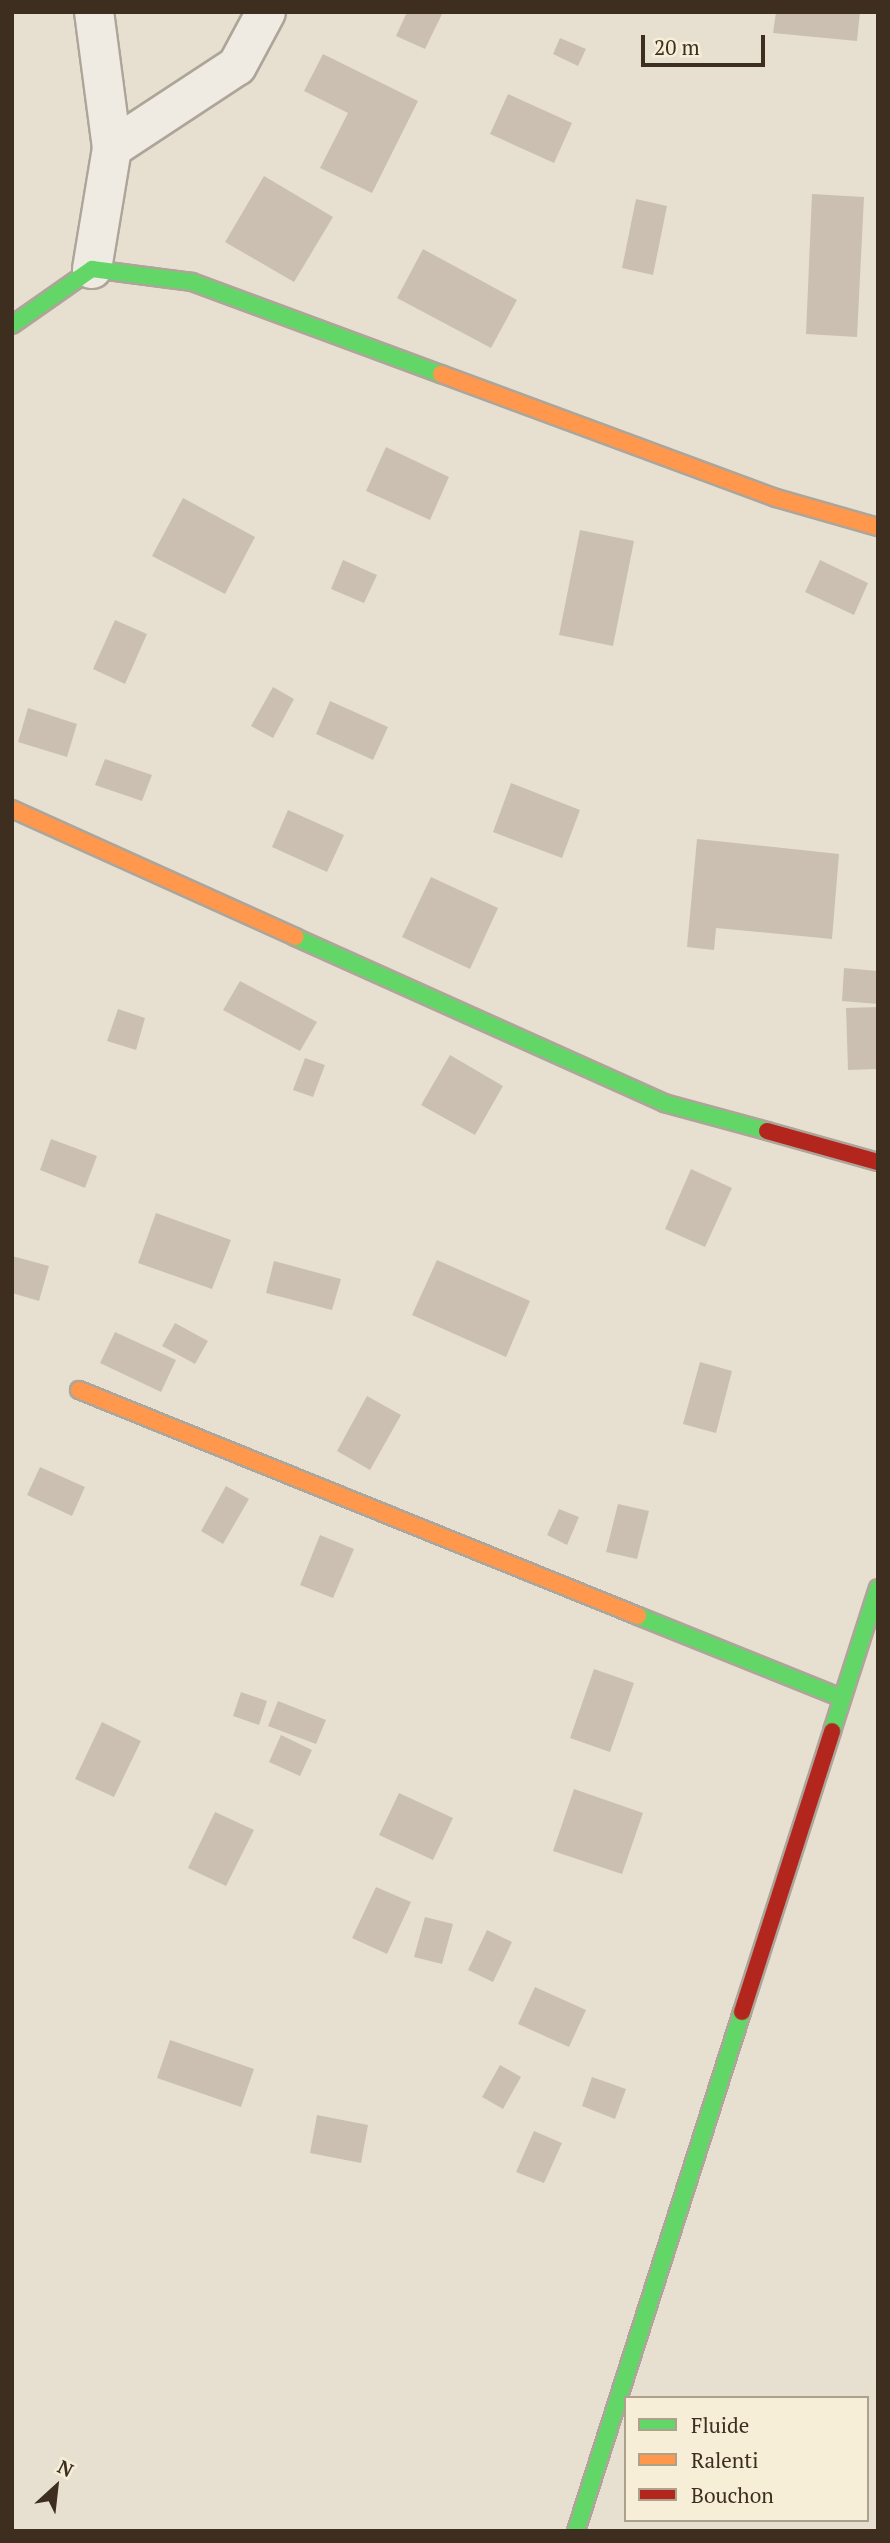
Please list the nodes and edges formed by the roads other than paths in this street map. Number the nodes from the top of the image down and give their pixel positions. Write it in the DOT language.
graph roads {
  1 [pos="94,12"];
  2 [pos="266,12"];
  3 [pos="112,148"];
  4 [pos="92,269"];
  5 [pos="12,326"];
  6 [pos="878,527"];
  7 [pos="12,809"];
  8 [pos="878,1162"];
  9 [pos="79,1390"];
  10 [pos="878,1588"];
  11 [pos="842,1698"];
  12 [pos="576,2531"];
  1 -- 3 [label="street"];
  2 -- 3 [label="street"];
  3 -- 4 [label="street"];
  4 -- 5 [label="street"];
  4 -- 6 [label="street"];
  7 -- 8 [label="street"];
  9 -- 11 [label="street"];
  10 -- 11 [label="street"];
  11 -- 12 [label="street"];
}
